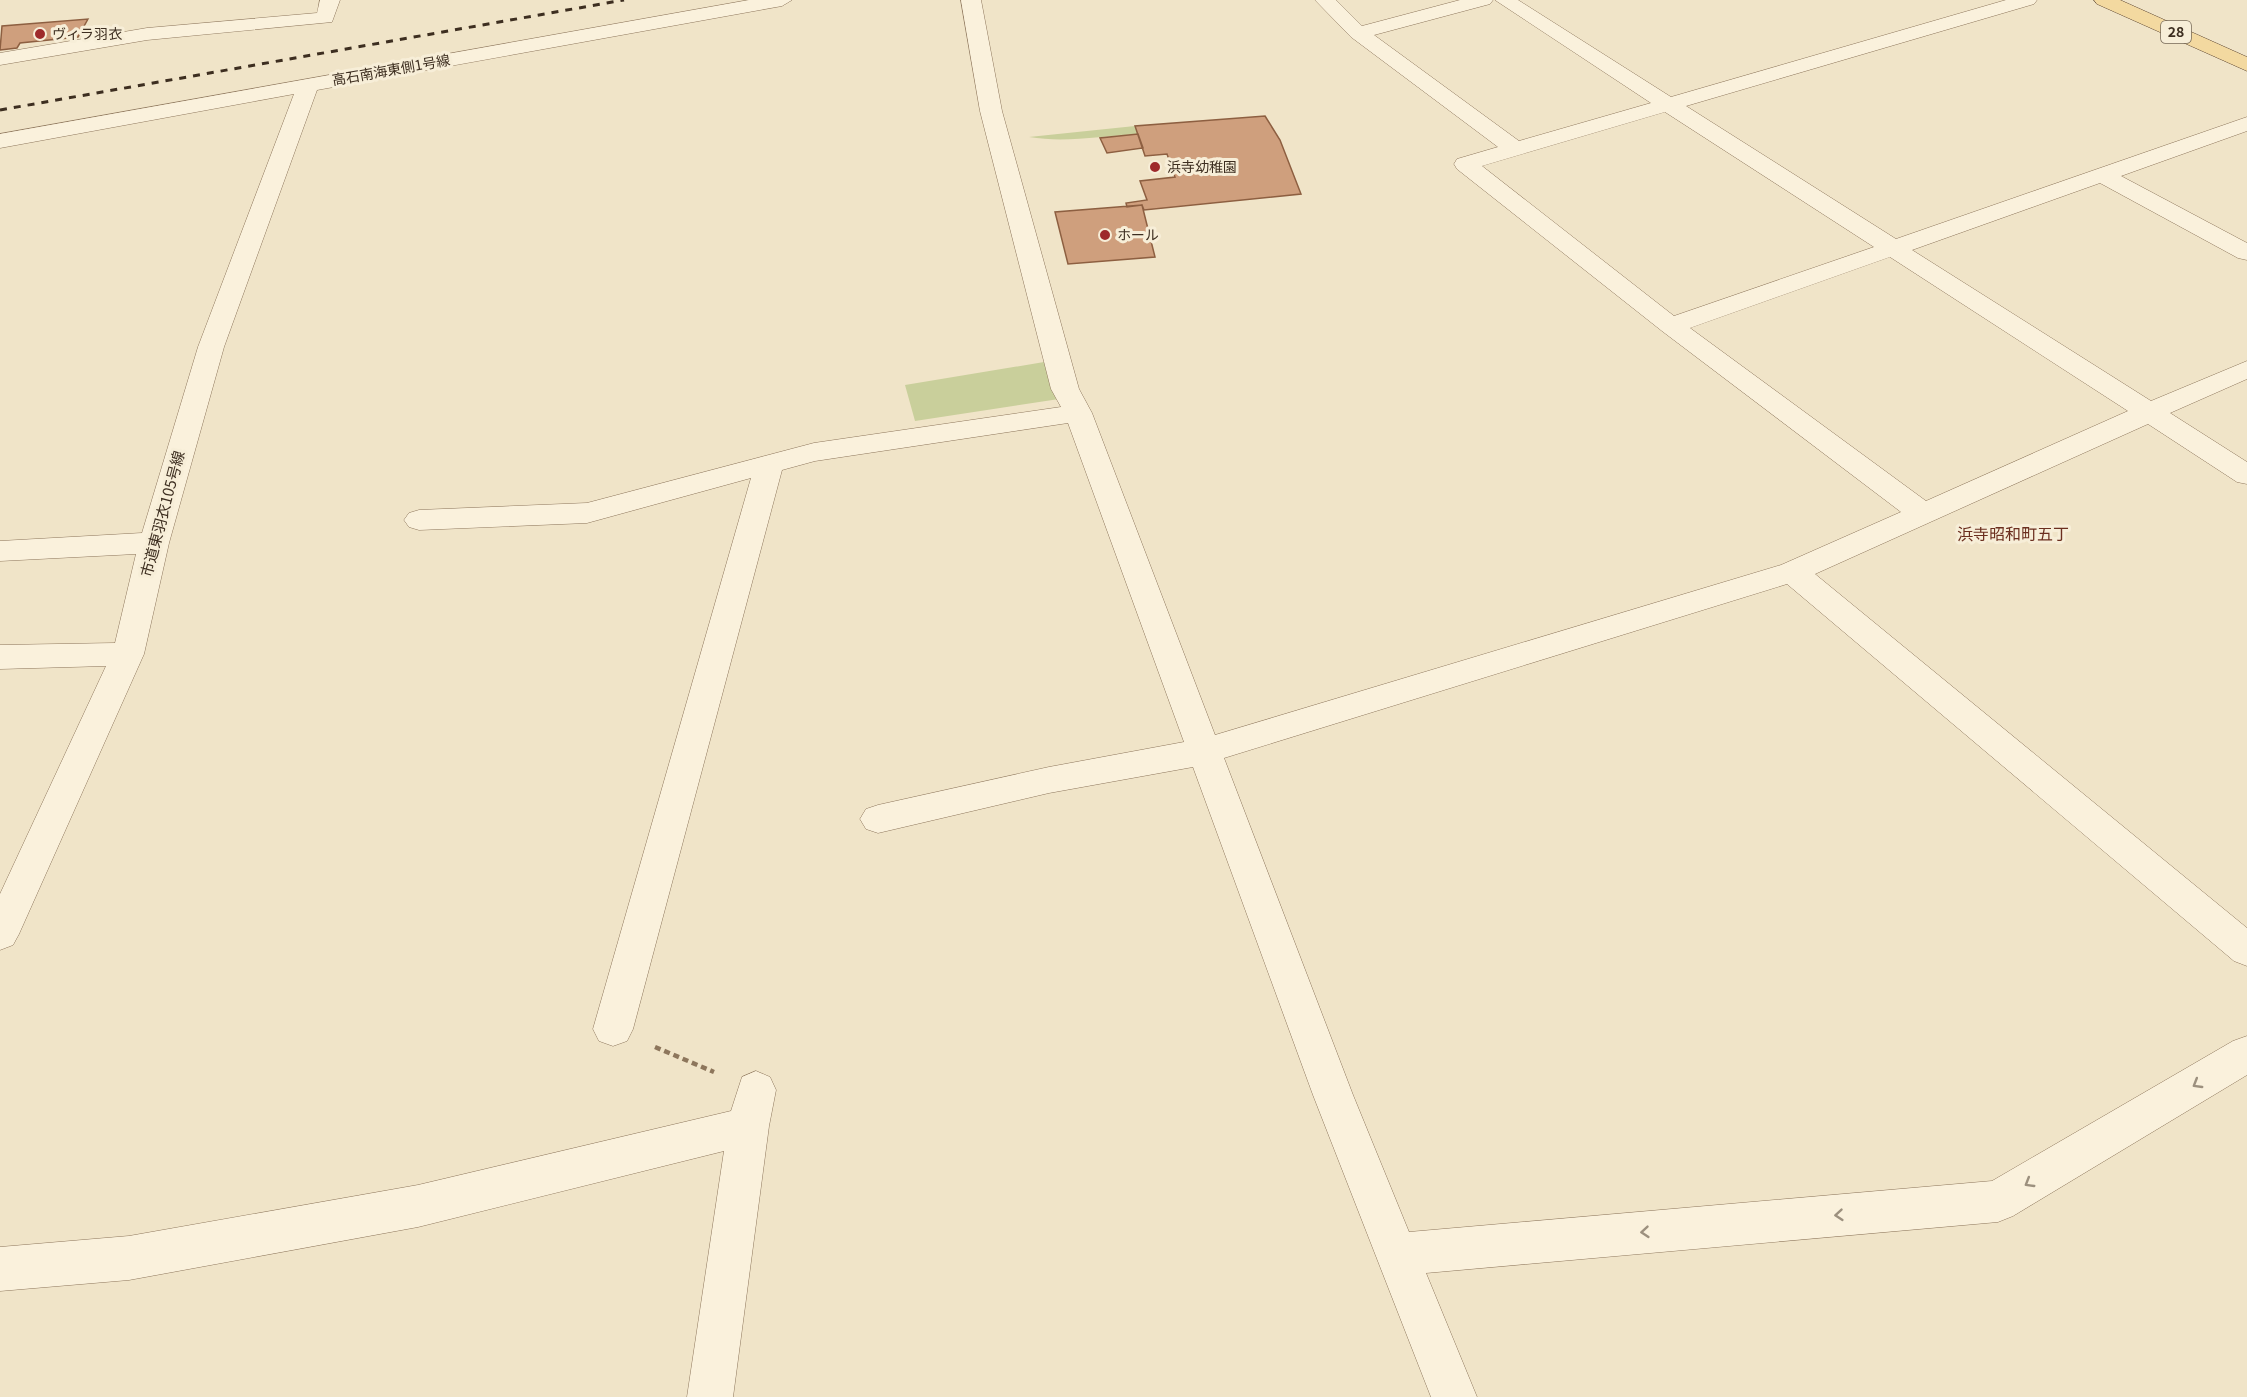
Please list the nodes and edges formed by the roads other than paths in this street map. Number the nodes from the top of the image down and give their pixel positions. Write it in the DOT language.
graph roads {
  1 [pos="330,0"];
  2 [pos="782,0"];
  3 [pos="971,0"];
  4 [pos="1325,0"];
  5 [pos="1483,0"];
  6 [pos="1505,0"];
  7 [pos="2027,0"];
  8 [pos="2104,0"];
  9 [pos="1358,33"];
  10 [pos="0,59"];
  11 [pos="2247,65"];
  12 [pos="308,85"];
  13 [pos="1666,105"];
  14 [pos="2247,124"];
  15 [pos="0,141"];
  16 [pos="1515,149"];
  17 [pos="2102,175"];
  18 [pos="1894,249"];
  19 [pos="2247,253"];
  20 [pos="1671,326"];
  21 [pos="2247,369"];
  22 [pos="2147,412"];
  23 [pos="1078,413"];
  24 [pos="769,464"];
  25 [pos="2247,475"];
  26 [pos="1923,513"];
  27 [pos="419,520"];
  28 [pos="154,543"];
  29 [pos="0,551"];
  30 [pos="1792,572"];
  31 [pos="128,654"];
  32 [pos="0,657"];
  33 [pos="1203,752"];
  34 [pos="878,819"];
  35 [pos="0,934"];
  36 [pos="2247,951"];
  37 [pos="613,1029"];
  38 [pos="2247,1054"];
  39 [pos="1399,1254"];
  40 [pos="0,1269"];
  41 [pos="710,1397"];
  42 [pos="1454,1397"];
  1 -- 10 [label="street"];
  2 -- 12 [label="street, 高石南海東側1号線"];
  3 -- 23 [label="street"];
  4 -- 9 [label="street"];
  5 -- 9 [label="street"];
  6 -- 13 [label="street"];
  7 -- 13 [label="street"];
  8 -- 11 [label="main road, 28"];
  9 -- 16 [label="street"];
  12 -- 15 [label="street, 高石南海東側1号線"];
  12 -- 28 [label="street, 市道東羽衣105号線"];
  13 -- 16 [label="street"];
  13 -- 18 [label="street"];
  14 -- 17 [label="street"];
  16 -- 20 [label="street"];
  17 -- 18 [label="street"];
  17 -- 19 [label="street"];
  18 -- 20 [label="street"];
  18 -- 22 [label="street"];
  20 -- 26 [label="street"];
  21 -- 22 [label="street"];
  22 -- 25 [label="street"];
  22 -- 26 [label="street"];
  23 -- 24 [label="street"];
  23 -- 33 [label="street"];
  24 -- 27 [label="street"];
  24 -- 37 [label="street"];
  26 -- 30 [label="street"];
  28 -- 29 [label="street"];
  28 -- 31 [label="street, 市道東羽衣105号線"];
  30 -- 33 [label="street"];
  30 -- 36 [label="street"];
  31 -- 32 [label="street"];
  31 -- 35 [label="street, 市道東羽衣105号線"];
  33 -- 34 [label="street"];
  33 -- 39 [label="street"];
  38 -- 39 [label="street, one-way"];
  39 -- 42 [label="street"];
  40 -- 41 [label="street"];
}
